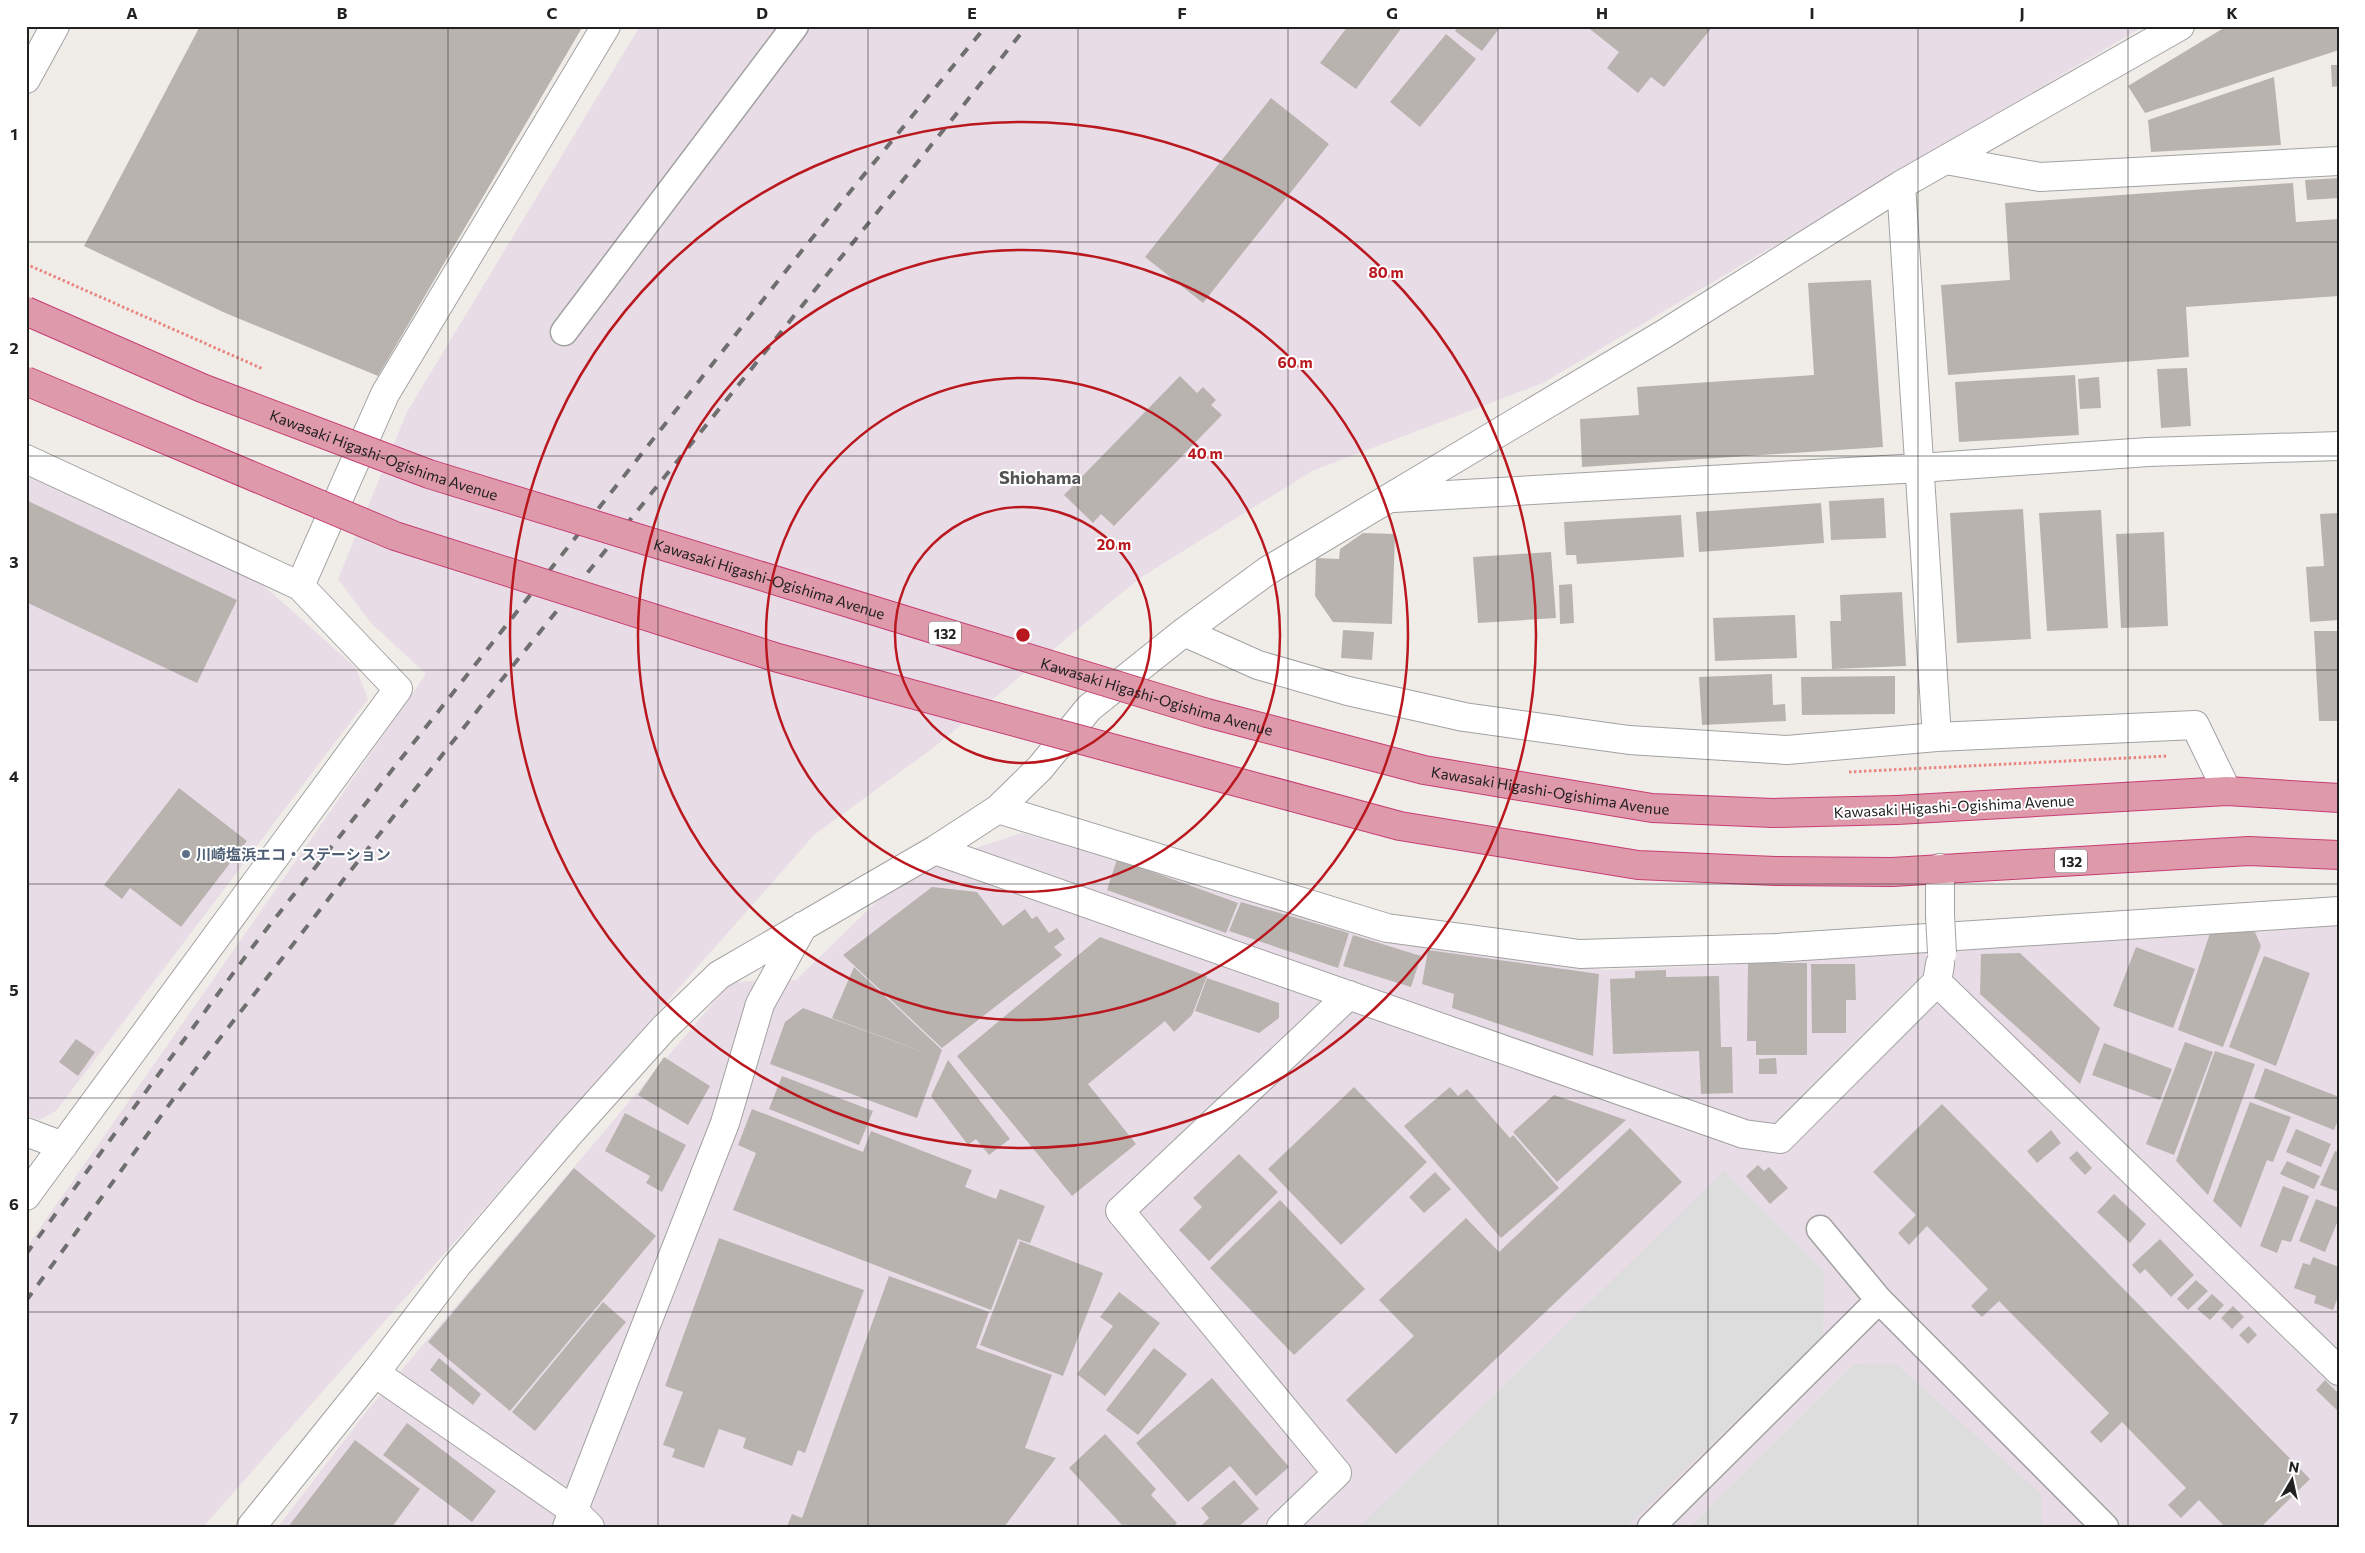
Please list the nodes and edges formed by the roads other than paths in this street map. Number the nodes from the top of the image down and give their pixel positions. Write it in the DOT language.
graph roads {
  1 [pos="55,26"];
  2 [pos="606,26"];
  3 [pos="795,26"];
  4 [pos="2180,26"];
  5 [pos="26,79"];
  6 [pos="1946,160"];
  7 [pos="2339,161"];
  8 [pos="1901,185"];
  9 [pos="26,311"];
  10 [pos="564,332"];
  11 [pos="26,381"];
  12 [pos="2339,446"];
  13 [pos="26,459"];
  14 [pos="1919,468"];
  15 [pos="1390,499"];
  16 [pos="300,586"];
  17 [pos="1184,632"];
  18 [pos="1937,737"];
  19 [pos="2227,791"];
  20 [pos="2339,798"];
  21 [pos="998,809"];
  22 [pos="934,850"];
  23 [pos="2339,855"];
  24 [pos="1940,868"];
  25 [pos="2339,911"];
  26 [pos="803,926"];
  27 [pos="1937,982"];
  28 [pos="1349,995"];
  29 [pos="26,1132"];
  30 [pos="63,1146"];
  31 [pos="26,1196"];
  32 [pos="1820,1229"];
  33 [pos="1879,1300"];
  34 [pos="2339,1371"];
  35 [pos="374,1373"];
  36 [pos="577,1521"];
  37 [pos="2092,1523"];
  38 [pos="251,1527"];
  39 [pos="1281,1527"];
  40 [pos="1652,1527"];
  1 -- 5 [label="street"];
  2 -- 16 [label="street"];
  3 -- 10 [label="lane"];
  4 -- 6 [label="street"];
  6 -- 7 [label="street"];
  6 -- 8 [label="street"];
  8 -- 14 [label="street"];
  8 -- 15 [label="street"];
  9 -- 19 [label="highway, Kawasaki Higashi-Ogishima Avenue / 132, bridge"];
  11 -- 24 [label="highway, 132, bridge"];
  12 -- 14 [label="street"];
  13 -- 16 [label="street"];
  14 -- 15 [label="street"];
  14 -- 18 [label="street"];
  15 -- 17 [label="street"];
  16 -- 30 [label="street"];
  17 -- 18 [label="street"];
  17 -- 21 [label="street"];
  18 -- 19 [label="street"];
  19 -- 20 [label="highway, Kawasaki Higashi-Ogishima Avenue / 132"];
  21 -- 22 [label="street"];
  21 -- 25 [label="street"];
  22 -- 26 [label="street"];
  22 -- 28 [label="street"];
  23 -- 24 [label="highway, 132"];
  24 -- 27 [label="street, bridge"];
  26 -- 35 [label="street"];
  26 -- 36 [label="street"];
  27 -- 28 [label="street"];
  27 -- 34 [label="street"];
  28 -- 39 [label="street"];
  29 -- 30 [label="street"];
  30 -- 31 [label="street"];
  32 -- 33 [label="lane"];
  33 -- 37 [label="lane"];
  33 -- 40 [label="lane"];
  35 -- 36 [label="street"];
  35 -- 38 [label="street"];
}
